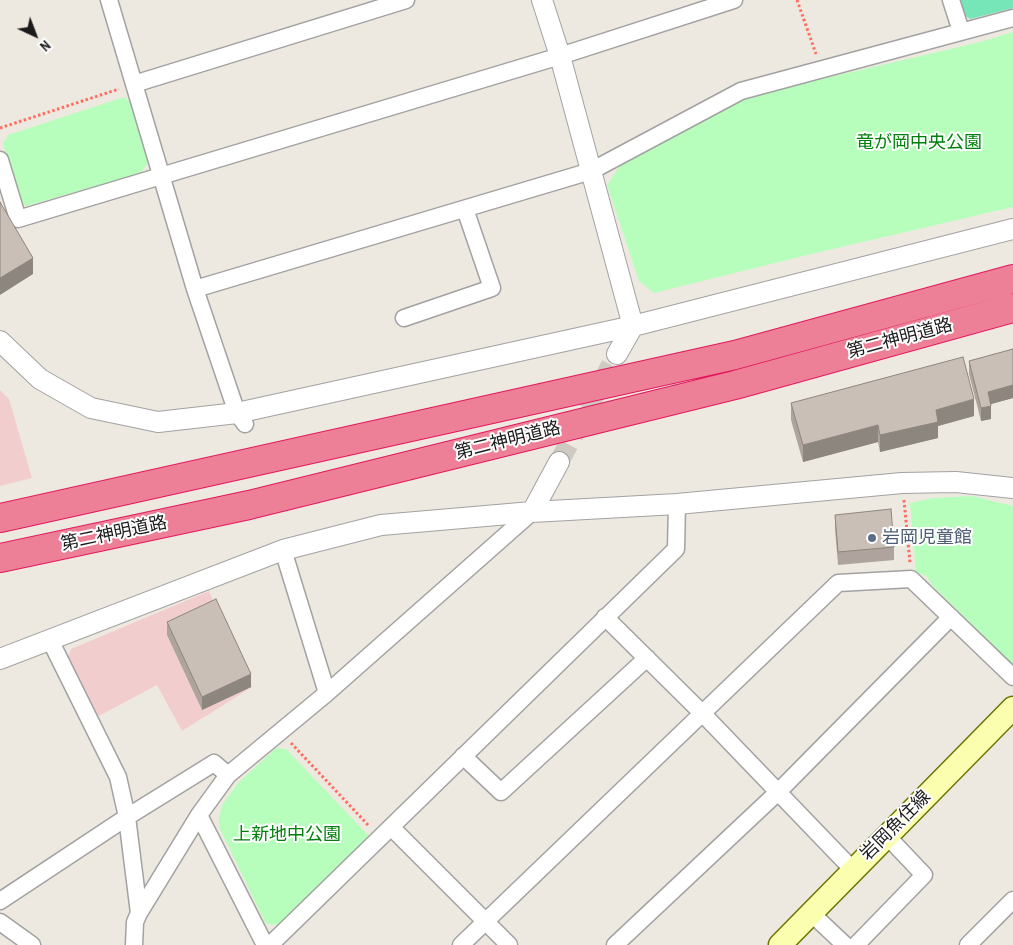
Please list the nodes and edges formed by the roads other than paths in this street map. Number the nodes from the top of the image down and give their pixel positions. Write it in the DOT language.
graph roads {
  1 [pos="109,0"];
  2 [pos="406,0"];
  3 [pos="542,0"];
  4 [pos="734,0"];
  5 [pos="951,0"];
  6 [pos="1013,18"];
  7 [pos="961,31"];
  8 [pos="560,56"];
  9 [pos="134,84"];
  10 [pos="0,160"];
  11 [pos="590,171"];
  12 [pos="161,177"];
  13 [pos="465,209"];
  14 [pos="1013,229"];
  15 [pos="1013,279"];
  16 [pos="196,289"];
  17 [pos="1013,308"];
  18 [pos="404,318"];
  19 [pos="633,326"];
  20 [pos="0,342"];
  21 [pos="617,354"];
  22 [pos="241,418"];
  23 [pos="559,462"];
  24 [pos="1013,488"];
  25 [pos="677,504"];
  26 [pos="532,512"];
  27 [pos="0,518"];
  28 [pos="283,550"];
  29 [pos="0,558"];
  30 [pos="952,616"];
  31 [pos="605,617"];
  32 [pos="50,640"];
  33 [pos="647,658"];
  34 [pos="0,659"];
  35 [pos="1013,677"];
  36 [pos="327,693"];
  37 [pos="1013,708"];
  38 [pos="703,714"];
  39 [pos="463,756"];
  40 [pos="228,775"];
  41 [pos="778,792"];
  42 [pos="199,815"];
  43 [pos="127,817"];
  44 [pos="386,832"];
  45 [pos="887,836"];
  46 [pos="853,870"];
  47 [pos="1013,900"];
  48 [pos="0,901"];
  49 [pos="139,913"];
  50 [pos="811,913"];
  51 [pos="0,922"];
  52 [pos="485,922"];
  53 [pos="32,945"];
  54 [pos="134,945"];
  55 [pos="265,945"];
  56 [pos="270,945"];
  57 [pos="461,945"];
  58 [pos="509,945"];
  59 [pos="615,945"];
  60 [pos="780,945"];
  61 [pos="845,945"];
  62 [pos="856,945"];
  63 [pos="968,945"];
  1 -- 9 [label="street"];
  2 -- 9 [label="street"];
  3 -- 8 [label="street"];
  4 -- 8 [label="street"];
  5 -- 7 [label="street"];
  6 -- 7 [label="street"];
  7 -- 11 [label="street"];
  8 -- 11 [label="street"];
  8 -- 12 [label="street"];
  9 -- 12 [label="street"];
  10 -- 12 [label="street"];
  11 -- 13 [label="street"];
  11 -- 19 [label="street"];
  12 -- 16 [label="street"];
  13 -- 16 [label="street"];
  13 -- 18 [label="street"];
  14 -- 19 [label="street"];
  15 -- 27 [label="highway, 第二神明道路"];
  16 -- 22 [label="street"];
  17 -- 29 [label="highway, 第二神明道路"];
  19 -- 21 [label="street"];
  19 -- 22 [label="street"];
  20 -- 22 [label="street"];
  23 -- 26 [label="street"];
  24 -- 25 [label="street"];
  25 -- 26 [label="street"];
  25 -- 31 [label="street"];
  26 -- 28 [label="street"];
  26 -- 36 [label="street"];
  28 -- 32 [label="street"];
  28 -- 36 [label="street"];
  30 -- 35 [label="street"];
  30 -- 38 [label="street"];
  30 -- 41 [label="street"];
  31 -- 33 [label="street"];
  31 -- 39 [label="street"];
  32 -- 34 [label="street"];
  32 -- 43 [label="street"];
  33 -- 38 [label="street"];
  33 -- 39 [label="street"];
  36 -- 40 [label="street"];
  37 -- 45 [label="main road, 岩岡魚住線"];
  38 -- 41 [label="street"];
  38 -- 52 [label="street"];
  39 -- 44 [label="street"];
  40 -- 42 [label="street"];
  40 -- 43 [label="street"];
  41 -- 46 [label="street"];
  41 -- 59 [label="street"];
  42 -- 49 [label="street"];
  42 -- 55 [label="street"];
  43 -- 48 [label="street"];
  43 -- 49 [label="street"];
  44 -- 52 [label="street"];
  44 -- 56 [label="street"];
  45 -- 46 [label="main road, 岩岡魚住線"];
  45 -- 62 [label="street"];
  46 -- 50 [label="main road, 岩岡魚住線"];
  47 -- 63 [label="street"];
  49 -- 54 [label="street"];
  50 -- 60 [label="main road, 岩岡魚住線"];
  50 -- 61 [label="street"];
  51 -- 53 [label="street"];
  52 -- 57 [label="street"];
  52 -- 58 [label="street"];
}
